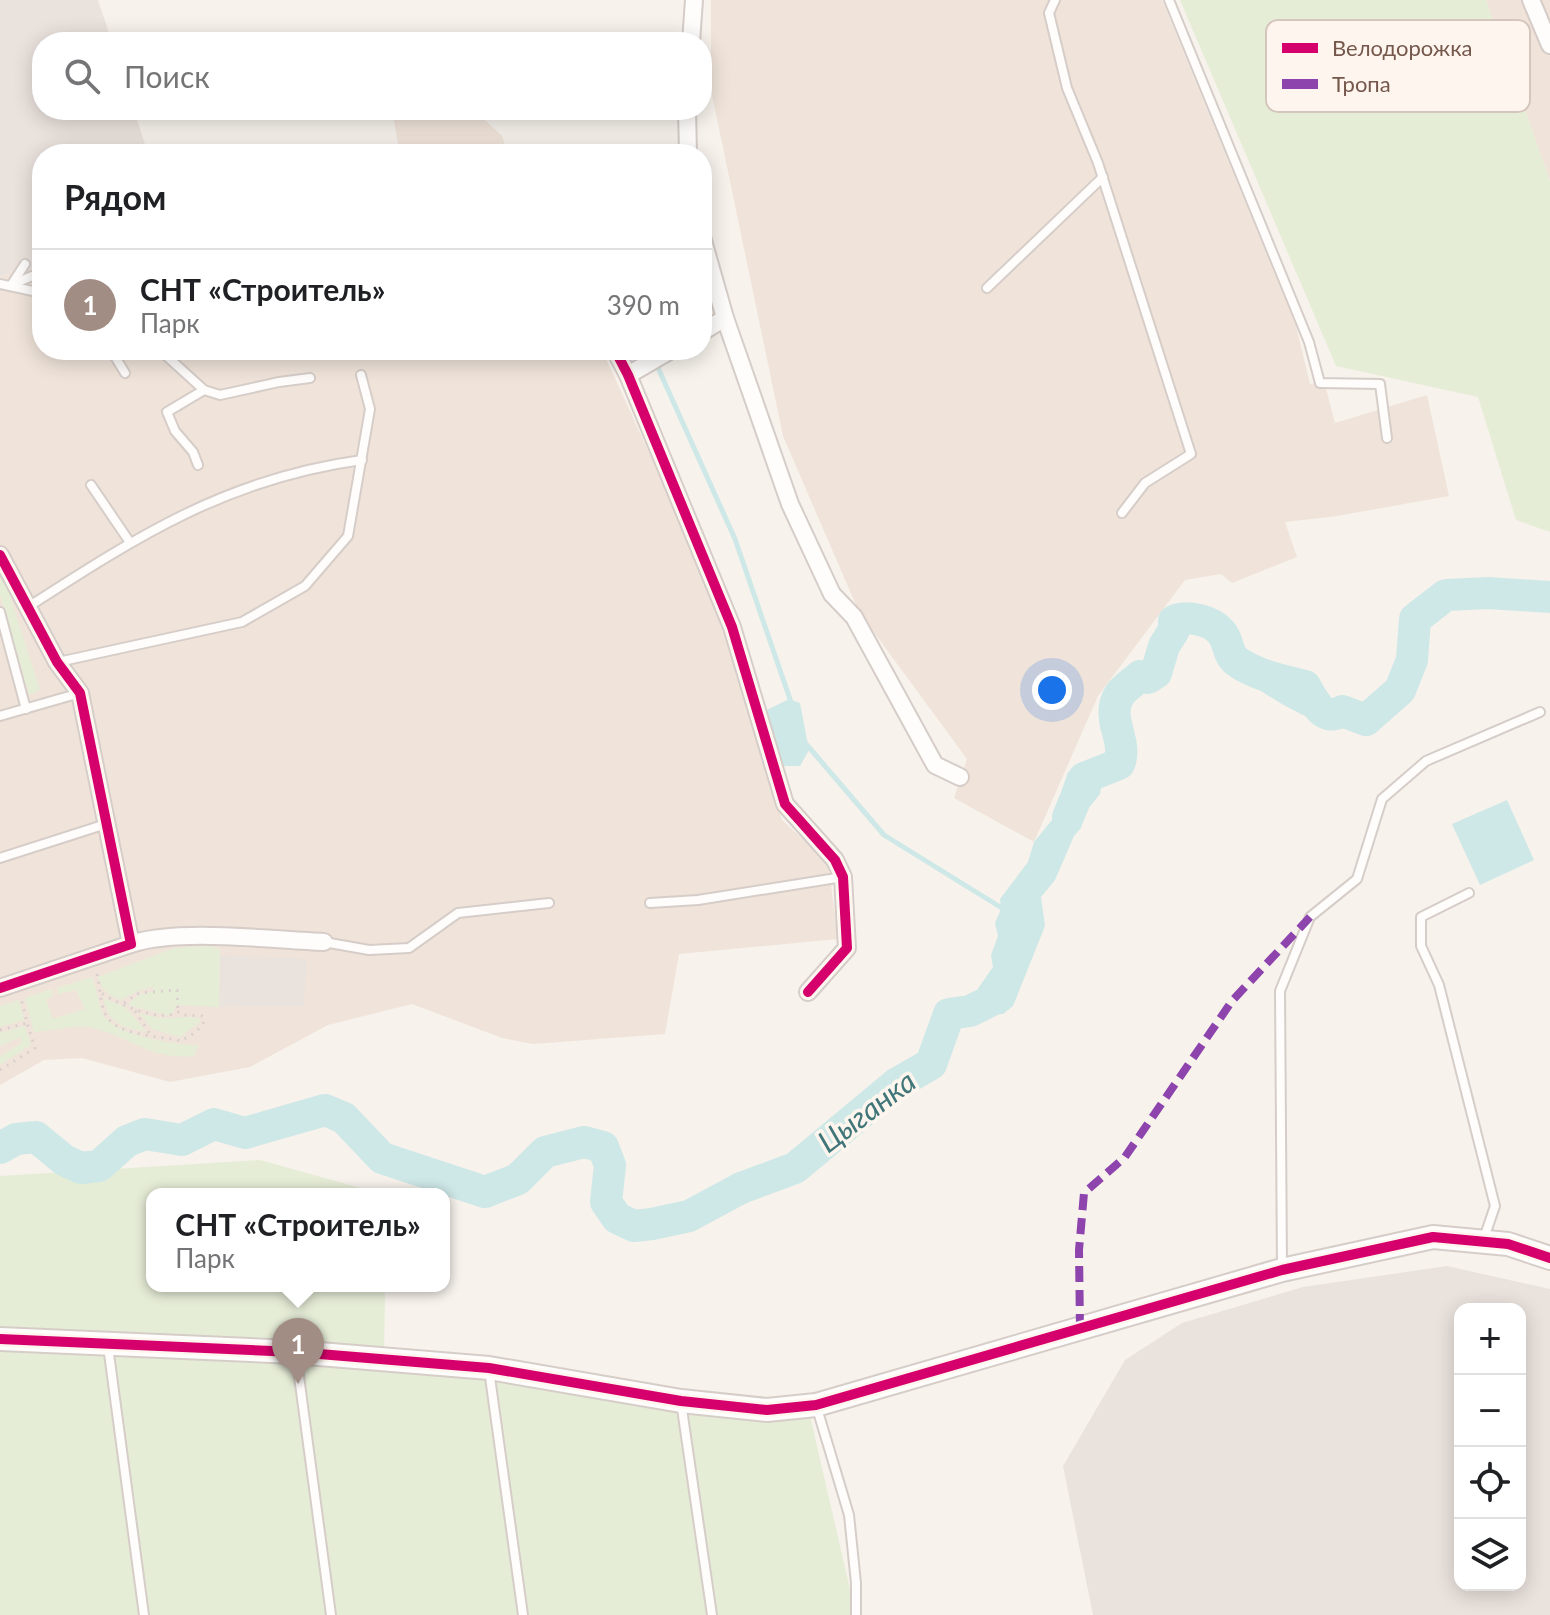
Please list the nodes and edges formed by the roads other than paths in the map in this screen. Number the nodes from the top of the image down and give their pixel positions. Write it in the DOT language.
graph roads {
  1 [pos="694,0"];
  2 [pos="1055,0"];
  3 [pos="1169,0"];
  4 [pos="1531,0"];
  5 [pos="692,32"];
  6 [pos="1550,45"];
  7 [pos="687,120"];
  8 [pos="688,144"];
  9 [pos="1103,177"];
  10 [pos="25,264"];
  11 [pos="32,276"];
  12 [pos="712,277"];
  13 [pos="0,284"];
  14 [pos="12,285"];
  15 [pos="987,288"];
  16 [pos="32,290"];
  17 [pos="725,318"];
  18 [pos="712,326"];
  19 [pos="117,360"];
  20 [pos="171,360"];
  21 [pos="620,360"];
  22 [pos="654,360"];
  23 [pos="125,373"];
  24 [pos="361,375"];
  25 [pos="628,375"];
  26 [pos="310,378"];
  27 [pos="204,390"];
  28 [pos="1387,438"];
  29 [pos="362,460"];
  30 [pos="198,465"];
  31 [pos="91,485"];
  32 [pos="1122,513"];
  33 [pos="129,541"];
  34 [pos="0,557"];
  35 [pos="28,607"];
  36 [pos="0,612"];
  37 [pos="57,662"];
  38 [pos="80,693"];
  39 [pos="26,709"];
  40 [pos="1540,712"];
  41 [pos="0,716"];
  42 [pos="960,777"];
  43 [pos="106,824"];
  44 [pos="0,858"];
  45 [pos="843,877"];
  46 [pos="1469,893"];
  47 [pos="549,903"];
  48 [pos="650,903"];
  49 [pos="324,942"];
  50 [pos="131,944"];
  51 [pos="0,988"];
  52 [pos="808,992"];
  53 [pos="1483,1242"];
  54 [pos="1550,1258"];
  55 [pos="1282,1270"];
  56 [pos="0,1339"];
  57 [pos="107,1342"];
  58 [pos="295,1352"];
  59 [pos="489,1368"];
  60 [pos="681,1401"];
  61 [pos="816,1405"];
  62 [pos="144,1615"];
  63 [pos="331,1615"];
  64 [pos="523,1615"];
  65 [pos="712,1615"];
  66 [pos="856,1615"];
  1 -- 5 [label="street"];
  2 -- 9 [label="lane"];
  3 -- 28 [label="lane"];
  4 -- 6 [label="street"];
  7 -- 8 [label="street"];
  9 -- 15 [label="lane"];
  9 -- 32 [label="lane"];
  10 -- 14 [label="lane"];
  11 -- 14 [label="lane"];
  12 -- 17 [label="street"];
  13 -- 14 [label="lane"];
  14 -- 16 [label="lane"];
  17 -- 18 [label="street"];
  17 -- 42 [label="street"];
  19 -- 23 [label="lane"];
  20 -- 27 [label="lane"];
  21 -- 25 [label="street"];
  22 -- 25 [label="street"];
  24 -- 29 [label="lane"];
  25 -- 45 [label="street"];
  26 -- 27 [label="lane"];
  27 -- 30 [label="lane"];
  29 -- 33 [label="lane"];
  29 -- 37 [label="lane"];
  31 -- 33 [label="lane"];
  33 -- 35 [label="lane"];
  34 -- 35 [label="street"];
  35 -- 37 [label="street"];
  36 -- 39 [label="lane"];
  37 -- 38 [label="street"];
  38 -- 39 [label="lane"];
  38 -- 43 [label="street"];
  39 -- 41 [label="lane"];
  40 -- 55 [label="lane"];
  43 -- 44 [label="lane"];
  43 -- 50 [label="street"];
  45 -- 48 [label="lane"];
  45 -- 52 [label="street"];
  46 -- 53 [label="lane"];
  47 -- 49 [label="lane"];
  49 -- 50 [label="street"];
  50 -- 51 [label="street"];
  53 -- 54 [label="street"];
  53 -- 55 [label="street"];
  55 -- 61 [label="street"];
  56 -- 57 [label="street"];
  57 -- 58 [label="street"];
  57 -- 62 [label="lane"];
  58 -- 59 [label="street"];
  58 -- 63 [label="lane"];
  59 -- 60 [label="street"];
  59 -- 64 [label="lane"];
  60 -- 61 [label="street"];
  60 -- 65 [label="lane"];
  61 -- 66 [label="lane"];
}
